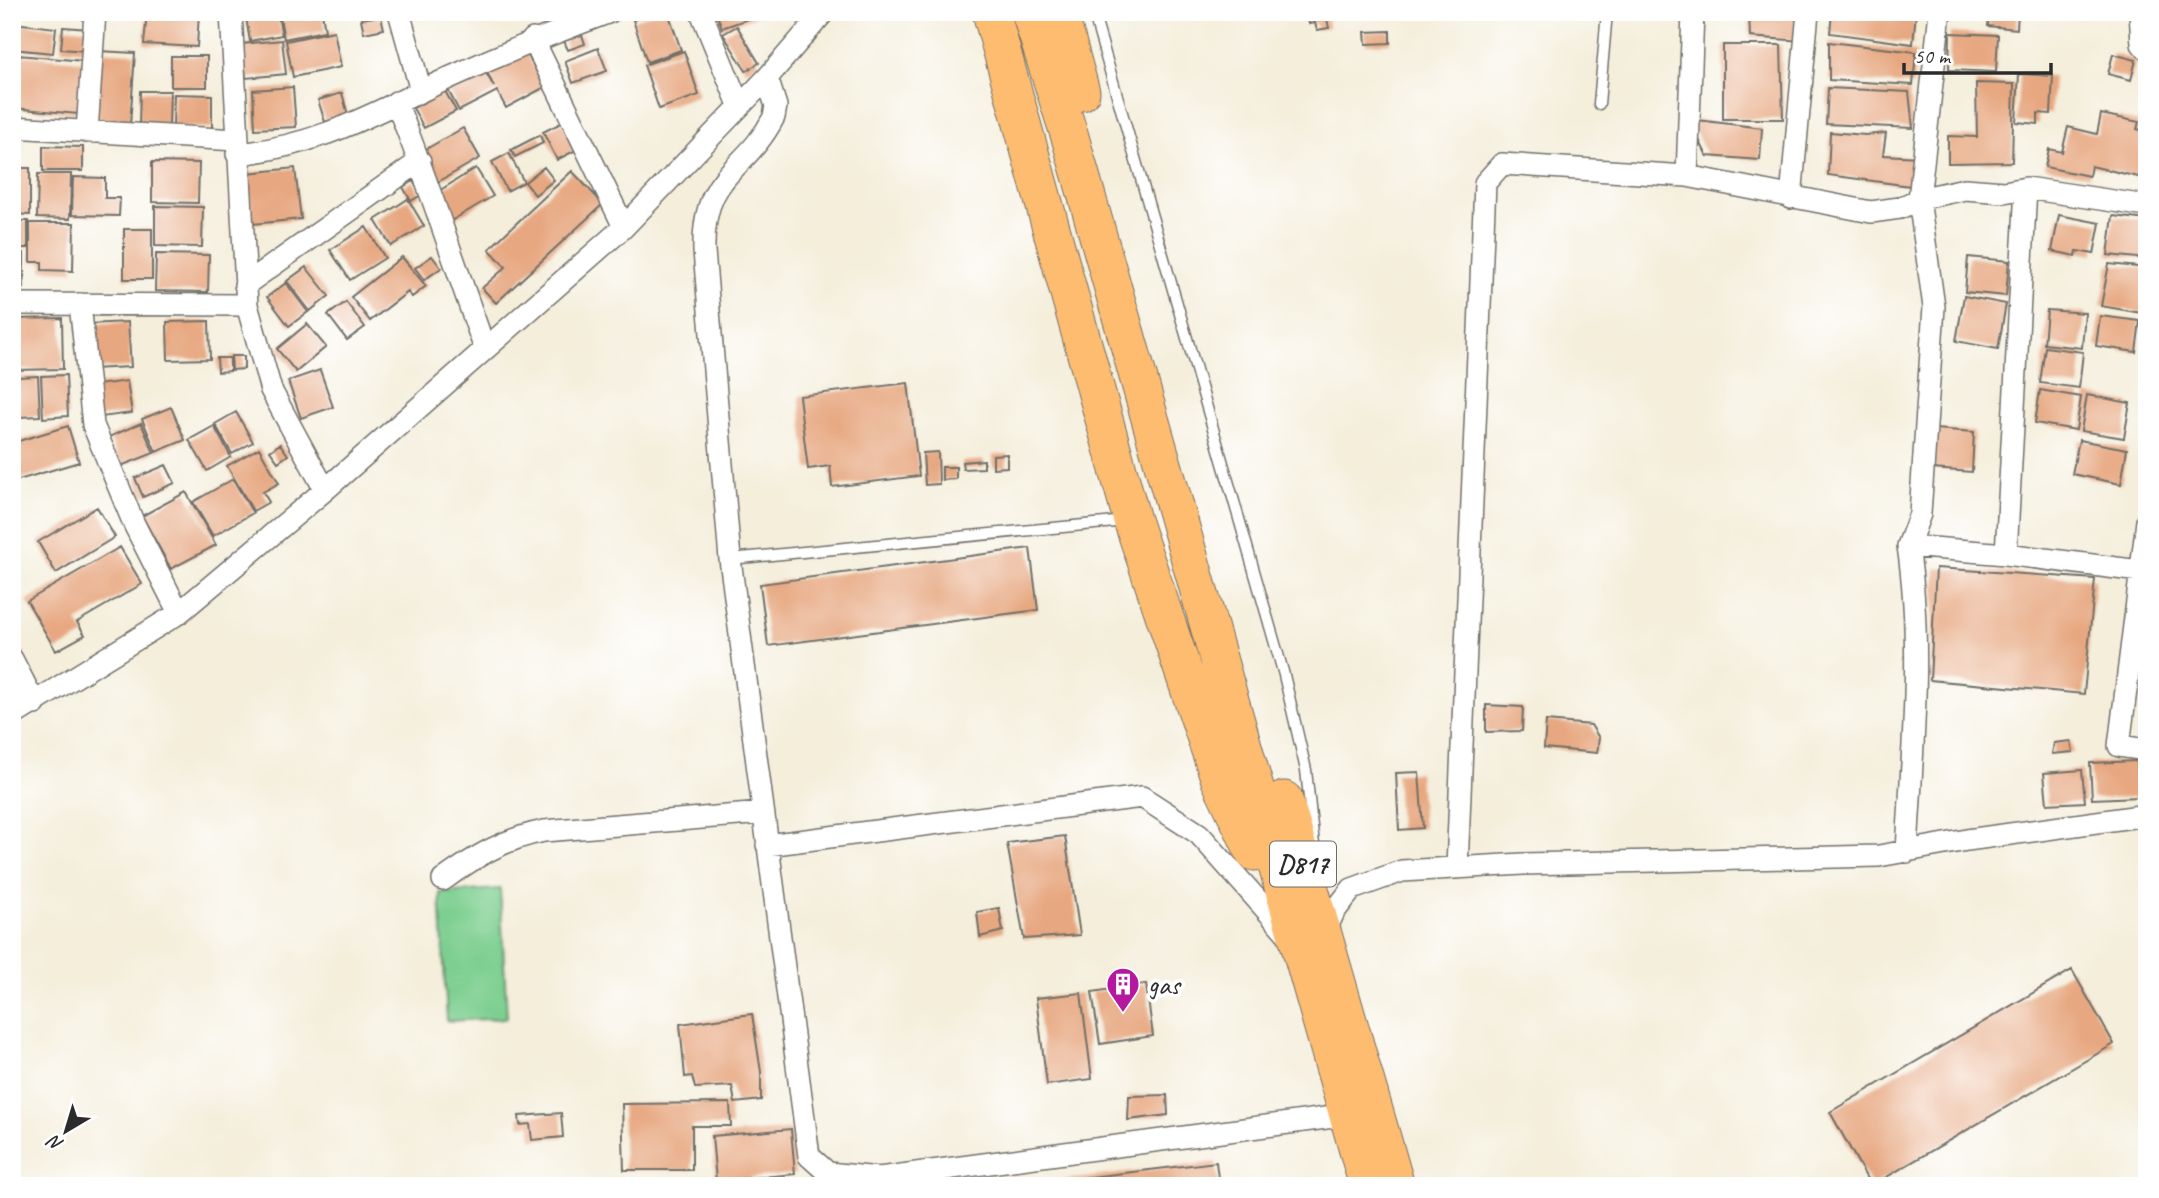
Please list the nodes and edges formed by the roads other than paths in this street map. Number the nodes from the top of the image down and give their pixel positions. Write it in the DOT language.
graph roads {
  1 [pos="95,12"];
  2 [pos="231,12"];
  3 [pos="399,12"];
  4 [pos="701,12"];
  5 [pos="824,12"];
  6 [pos="991,12"];
  7 [pos="1030,12"];
  8 [pos="1059,12"];
  9 [pos="1093,12"];
  10 [pos="1607,12"];
  11 [pos="1693,12"];
  12 [pos="1808,12"];
  13 [pos="1940,12"];
  14 [pos="2140,12"];
  15 [pos="607,13"];
  16 [pos="533,39"];
  17 [pos="2147,49"];
  18 [pos="767,78"];
  19 [pos="421,91"];
  20 [pos="396,102"];
  21 [pos="1599,104"];
  22 [pos="739,105"];
  23 [pos="12,127"];
  24 [pos="87,132"];
  25 [pos="237,147"];
  26 [pos="420,161"];
  27 [pos="1687,176"];
  28 [pos="2026,188"];
  29 [pos="1791,198"];
  30 [pos="1919,199"];
  31 [pos="2147,205"];
  32 [pos="624,227"];
  33 [pos="246,295"];
  34 [pos="12,304"];
  35 [pos="80,304"];
  36 [pos="485,349"];
  37 [pos="325,491"];
  38 [pos="1132,520"];
  39 [pos="2147,521"];
  40 [pos="1198,545"];
  41 [pos="1908,546"];
  42 [pos="2006,554"];
  43 [pos="730,559"];
  44 [pos="2140,571"];
  45 [pos="179,613"];
  46 [pos="12,659"];
  47 [pos="34,704"];
  48 [pos="12,716"];
  49 [pos="2147,750"];
  50 [pos="763,813"];
  51 [pos="2147,815"];
  52 [pos="768,845"];
  53 [pos="1315,852"];
  54 [pos="1907,852"];
  55 [pos="1316,866"];
  56 [pos="1457,867"];
  57 [pos="443,880"];
  58 [pos="1312,942"];
  59 [pos="1348,1115"];
  60 [pos="1368,1186"];
  61 [pos="1396,1186"];
  1 -- 24 [label="street"];
  2 -- 25 [label="street"];
  3 -- 19 [label="street"];
  4 -- 22 [label="street"];
  5 -- 18 [label="street"];
  6 -- 38 [label="highway"];
  7 -- 40 [label="highway"];
  8 -- 40 [label="highway"];
  9 -- 53 [label="lane"];
  10 -- 21 [label="lane"];
  11 -- 27 [label="street"];
  12 -- 29 [label="street"];
  13 -- 30 [label="street"];
  14 -- 17 [label="street"];
  15 -- 16 [label="street"];
  16 -- 19 [label="street"];
  16 -- 32 [label="street"];
  18 -- 22 [label="street"];
  18 -- 43 [label="street"];
  19 -- 20 [label="street"];
  20 -- 25 [label="street"];
  20 -- 26 [label="street"];
  22 -- 32 [label="street"];
  23 -- 24 [label="street"];
  24 -- 25 [label="street"];
  25 -- 33 [label="street"];
  26 -- 33 [label="street"];
  26 -- 36 [label="street"];
  27 -- 29 [label="street"];
  27 -- 56 [label="street"];
  28 -- 30 [label="street"];
  28 -- 31 [label="street"];
  28 -- 42 [label="street"];
  29 -- 30 [label="street"];
  30 -- 41 [label="street"];
  32 -- 36 [label="street"];
  33 -- 35 [label="street"];
  33 -- 37 [label="street"];
  34 -- 35 [label="street"];
  35 -- 45 [label="street"];
  36 -- 37 [label="street"];
  37 -- 45 [label="street"];
  38 -- 43 [label="lane"];
  38 -- 58 [label="highway"];
  39 -- 44 [label="street"];
  40 -- 58 [label="highway, D817"];
  41 -- 42 [label="street"];
  41 -- 54 [label="street"];
  42 -- 44 [label="street"];
  43 -- 50 [label="street"];
  44 -- 49 [label="street"];
  45 -- 47 [label="street"];
  46 -- 47 [label="street"];
  47 -- 48 [label="street"];
  50 -- 52 [label="street"];
  50 -- 57 [label="street"];
  51 -- 54 [label="street"];
  52 -- 58 [label="street"];
  52 -- 59 [label="street"];
  54 -- 56 [label="street"];
  55 -- 58 [label="lane"];
  56 -- 58 [label="street"];
  58 -- 59 [label="highway, D817"];
  58 -- 61 [label="highway, D817"];
  59 -- 60 [label="highway, D817"];
}
